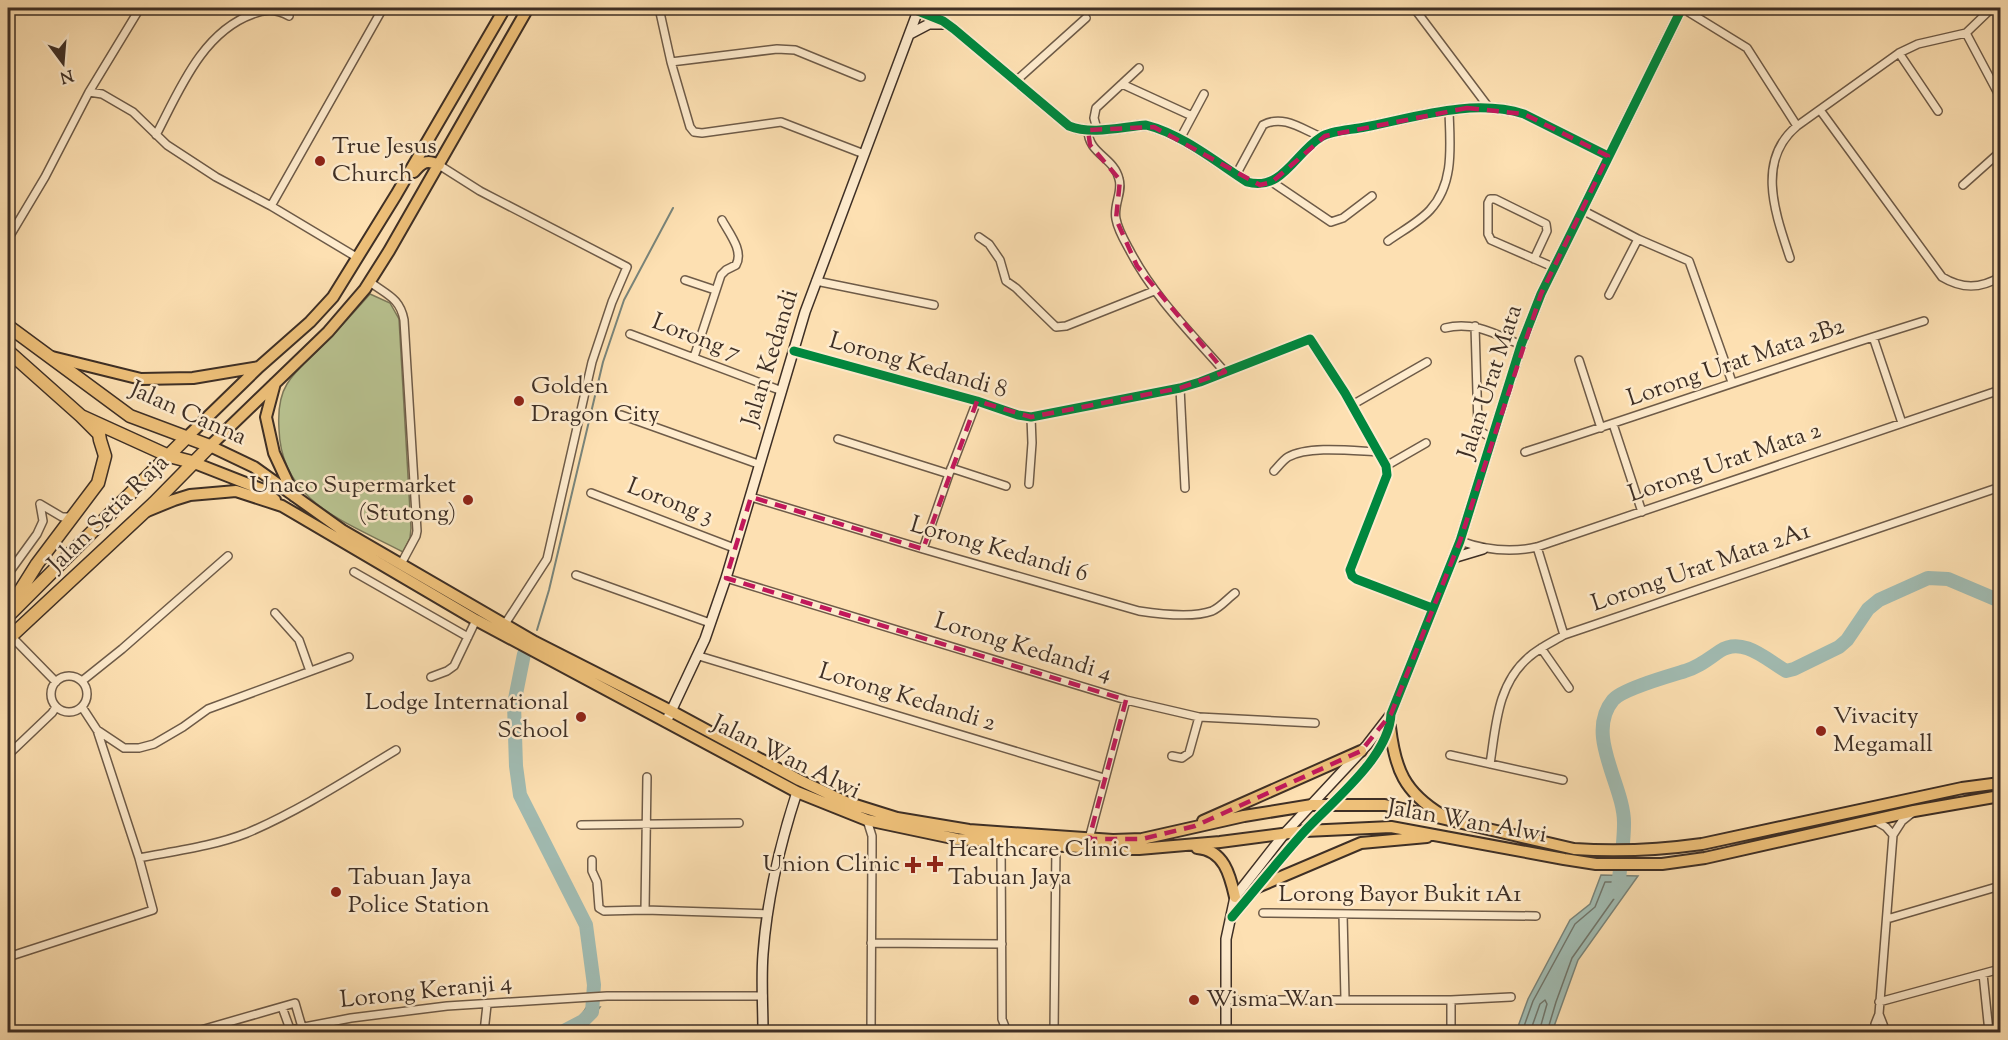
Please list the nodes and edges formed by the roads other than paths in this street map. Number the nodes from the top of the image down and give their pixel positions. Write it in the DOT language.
graph roads {
  1 [pos="140,8"];
  2 [pos="383,8"];
  3 [pos="505,8"];
  4 [pos="528,8"];
  5 [pos="659,8"];
  6 [pos="935,8"];
  7 [pos="1414,8"];
  8 [pos="1682,8"];
  9 [pos="1992,8"];
  10 [pos="918,9"];
  11 [pos="289,16"];
  12 [pos="1086,18"];
  13 [pos="946,23"];
  14 [pos="1966,33"];
  15 [pos="910,34"];
  16 [pos="1899,53"];
  17 [pos="671,62"];
  18 [pos="1139,68"];
  19 [pos="861,77"];
  20 [pos="1017,80"];
  21 [pos="94,83"];
  22 [pos="1122,84"];
  23 [pos="89,92"];
  24 [pos="102,94"];
  25 [pos="1204,94"];
  26 [pos="2001,97"];
  27 [pos="1490,109"];
  28 [pos="1820,110"];
  29 [pos="1449,111"];
  30 [pos="1938,111"];
  31 [pos="1192,116"];
  32 [pos="1797,126"];
  33 [pos="1093,130"];
  34 [pos="156,135"];
  35 [pos="1321,137"];
  36 [pos="1180,139"];
  37 [pos="2001,152"];
  38 [pos="864,154"];
  39 [pos="1608,156"];
  40 [pos="439,165"];
  41 [pos="1236,175"];
  42 [pos="1272,182"];
  43 [pos="1964,185"];
  44 [pos="396,195"];
  45 [pos="1372,196"];
  46 [pos="271,206"];
  47 [pos="1582,210"];
  48 [pos="722,220"];
  49 [pos="979,237"];
  50 [pos="8,239"];
  51 [pos="1638,239"];
  52 [pos="1388,241"];
  53 [pos="358,258"];
  54 [pos="1790,258"];
  55 [pos="1534,259"];
  56 [pos="1553,267"];
  57 [pos="2001,277"];
  58 [pos="685,280"];
  59 [pos="816,281"];
  60 [pos="370,282"];
  61 [pos="715,290"];
  62 [pos="1154,291"];
  63 [pos="1609,295"];
  64 [pos="934,305"];
  65 [pos="1924,321"];
  66 [pos="8,326"];
  67 [pos="1475,326"];
  68 [pos="1445,328"];
  69 [pos="630,334"];
  70 [pos="1873,337"];
  71 [pos="1521,345"];
  72 [pos="8,351"];
  73 [pos="794,351"];
  74 [pos="46,355"];
  75 [pos="694,357"];
  76 [pos="1579,360"];
  77 [pos="1427,362"];
  78 [pos="259,367"];
  79 [pos="1225,372"];
  80 [pos="275,382"];
  81 [pos="1732,382"];
  82 [pos="1180,388"];
  83 [pos="2001,390"];
  84 [pos="782,392"];
  85 [pos="977,401"];
  86 [pos="1352,405"];
  87 [pos="621,415"];
  88 [pos="81,416"];
  89 [pos="1031,417"];
  90 [pos="1902,423"];
  91 [pos="1614,424"];
  92 [pos="1601,428"];
  93 [pos="187,437"];
  94 [pos="838,440"];
  95 [pos="1492,440"];
  96 [pos="1426,443"];
  97 [pos="210,446"];
  98 [pos="1379,452"];
  99 [pos="1525,452"];
  100 [pos="169,456"];
  101 [pos="192,462"];
  102 [pos="758,464"];
  103 [pos="1386,466"];
  104 [pos="950,471"];
  105 [pos="1274,471"];
  106 [pos="1029,484"];
  107 [pos="1006,486"];
  108 [pos="2001,487"];
  109 [pos="1185,488"];
  110 [pos="591,493"];
  111 [pos="294,496"];
  112 [pos="750,497"];
  113 [pos="282,506"];
  114 [pos="1642,512"];
  115 [pos="144,513"];
  116 [pos="72,517"];
  117 [pos="1460,541"];
  118 [pos="1537,547"];
  119 [pos="735,548"];
  120 [pos="923,549"];
  121 [pos="1483,549"];
  122 [pos="228,556"];
  123 [pos="1453,558"];
  124 [pos="400,564"];
  125 [pos="354,572"];
  126 [pos="8,574"];
  127 [pos="576,575"];
  128 [pos="726,578"];
  129 [pos="1235,593"];
  130 [pos="1432,609"];
  131 [pos="8,611"];
  132 [pos="275,613"];
  133 [pos="8,616"];
  134 [pos="477,620"];
  135 [pos="711,623"];
  136 [pos="506,624"];
  137 [pos="1564,635"];
  138 [pos="9,637"];
  139 [pos="468,637"];
  140 [pos="529,643"];
  141 [pos="1541,648"];
  142 [pos="699,656"];
  143 [pos="349,657"];
  144 [pos="310,671"];
  145 [pos="431,676"];
  146 [pos="82,681"];
  147 [pos="56,682"];
  148 [pos="1569,688"];
  149 [pos="1126,700"];
  150 [pos="56,707"];
  151 [pos="82,707"];
  152 [pos="671,711"];
  153 [pos="1391,714"];
  154 [pos="1199,717"];
  155 [pos="666,722"];
  156 [pos="1315,723"];
  157 [pos="1390,727"];
  158 [pos="97,730"];
  159 [pos="396,750"];
  160 [pos="1361,751"];
  161 [pos="8,755"];
  162 [pos="1172,756"];
  163 [pos="1450,756"];
  164 [pos="1490,764"];
  165 [pos="647,777"];
  166 [pos="1104,778"];
  167 [pos="1563,780"];
  168 [pos="2001,783"];
  169 [pos="797,792"];
  170 [pos="2001,796"];
  171 [pos="1331,805"];
  172 [pos="1312,806"];
  173 [pos="1914,811"];
  174 [pos="867,820"];
  175 [pos="1451,820"];
  176 [pos="1874,820"];
  177 [pos="739,823"];
  178 [pos="648,824"];
  179 [pos="581,825"];
  180 [pos="1195,826"];
  181 [pos="1305,831"];
  182 [pos="1285,833"];
  183 [pos="1893,835"];
  184 [pos="1443,836"];
  185 [pos="1089,839"];
  186 [pos="1001,843"];
  187 [pos="1056,846"];
  188 [pos="1167,846"];
  189 [pos="139,858"];
  190 [pos="592,860"];
  191 [pos="2001,886"];
  192 [pos="1255,888"];
  193 [pos="1234,897"];
  194 [pos="645,910"];
  195 [pos="1263,913"];
  196 [pos="768,914"];
  197 [pos="1343,914"];
  198 [pos="1536,916"];
  199 [pos="1232,917"];
  200 [pos="1887,918"];
  201 [pos="871,943"];
  202 [pos="1002,944"];
  203 [pos="8,957"];
  204 [pos="2001,969"];
  205 [pos="1983,974"];
  206 [pos="763,996"];
  207 [pos="1511,997"];
  208 [pos="1345,999"];
  209 [pos="1226,1000"];
  210 [pos="1451,1000"];
  211 [pos="1879,1002"];
  212 [pos="487,1005"];
  213 [pos="282,1007"];
  214 [pos="1879,1014"];
  215 [pos="302,1027"];
  216 [pos="290,1029"];
  217 [pos="194,1032"];
  218 [pos="278,1032"];
  219 [pos="484,1032"];
  220 [pos="763,1032"];
  221 [pos="871,1032"];
  222 [pos="1007,1032"];
  223 [pos="1054,1032"];
  224 [pos="1226,1032"];
  225 [pos="1451,1032"];
  226 [pos="1877,1032"];
  227 [pos="1887,1032"];
  228 [pos="1989,1032"];
  1 -- 21 [label="street"];
  2 -- 46 [label="street"];
  3 -- 44 [label="main road"];
  4 -- 40 [label="main road"];
  5 -- 17 [label="street"];
  6 -- 13 [label="street"];
  7 -- 27 [label="street"];
  8 -- 32 [label="street"];
  8 -- 39 [label="street, Jalan Urat Mata"];
  9 -- 14 [label="street"];
  10 -- 13 [label="street"];
  10 -- 15 [label="street, Jalan Kedandi"];
  11 -- 34 [label="street"];
  12 -- 20 [label="street"];
  13 -- 15 [label="street"];
  13 -- 20 [label="street"];
  14 -- 16 [label="street"];
  14 -- 26 [label="street"];
  15 -- 38 [label="street, Jalan Kedandi"];
  16 -- 28 [label="street"];
  16 -- 30 [label="street"];
  17 -- 19 [label="street"];
  17 -- 38 [label="street"];
  18 -- 22 [label="street"];
  20 -- 33 [label="street"];
  21 -- 23 [label="street"];
  21 -- 24 [label="street"];
  22 -- 31 [label="street"];
  22 -- 33 [label="street"];
  23 -- 24 [label="street"];
  23 -- 50 [label="street"];
  24 -- 34 [label="street"];
  25 -- 31 [label="street"];
  27 -- 29 [label="street"];
  27 -- 39 [label="street"];
  28 -- 32 [label="street"];
  28 -- 57 [label="street"];
  29 -- 35 [label="street"];
  29 -- 52 [label="street"];
  31 -- 36 [label="street"];
  32 -- 54 [label="street"];
  33 -- 36 [label="street"];
  33 -- 62 [label="street"];
  34 -- 46 [label="street"];
  35 -- 41 [label="street"];
  35 -- 42 [label="street"];
  36 -- 41 [label="street"];
  37 -- 43 [label="street"];
  38 -- 59 [label="street, Jalan Kedandi"];
  39 -- 47 [label="street, Jalan Urat Mata"];
  40 -- 44 [label="main road"];
  40 -- 60 [label="main road"];
  40 -- 136 [label="street"];
  41 -- 42 [label="street"];
  42 -- 45 [label="street"];
  44 -- 53 [label="main road"];
  46 -- 53 [label="street"];
  47 -- 51 [label="street"];
  47 -- 56 [label="street, Jalan Urat Mata"];
  48 -- 61 [label="street"];
  49 -- 62 [label="street"];
  51 -- 63 [label="street"];
  51 -- 81 [label="street"];
  53 -- 78 [label="main road"];
  55 -- 55 [label="street"];
  55 -- 56 [label="street"];
  56 -- 71 [label="street, Jalan Urat Mata"];
  58 -- 61 [label="street"];
  59 -- 64 [label="street"];
  59 -- 73 [label="street, Jalan Kedandi"];
  60 -- 80 [label="main road"];
  60 -- 124 [label="street"];
  61 -- 75 [label="street"];
  62 -- 79 [label="street"];
  65 -- 70 [label="street"];
  66 -- 74 [label="highway, Jalan Canna"];
  67 -- 68 [label="street"];
  67 -- 71 [label="street"];
  67 -- 95 [label="street"];
  69 -- 75 [label="street, Lorong 7"];
  70 -- 81 [label="street, Lorong Urat Mata 2B2"];
  70 -- 90 [label="street, Lorong Urat Mata 2B2"];
  71 -- 95 [label="street, Jalan Urat Mata"];
  72 -- 88 [label="highway, Jalan Canna"];
  73 -- 84 [label="street, Jalan Kedandi"];
  73 -- 85 [label="street, Lorong Kedandi 8"];
  74 -- 78 [label="main road"];
  74 -- 93 [label="highway, Jalan Canna"];
  75 -- 84 [label="street, Lorong 7"];
  76 -- 92 [label="street"];
  77 -- 86 [label="street"];
  78 -- 93 [label="main road"];
  79 -- 82 [label="street"];
  79 -- 86 [label="street"];
  80 -- 97 [label="main road"];
  80 -- 111 [label="main road"];
  81 -- 91 [label="street, Lorong Urat Mata 2B2"];
  82 -- 89 [label="street"];
  82 -- 109 [label="street"];
  83 -- 90 [label="street, Lorong Urat Mata 2"];
  84 -- 102 [label="street, Jalan Kedandi"];
  85 -- 89 [label="street, Lorong Kedandi 8"];
  85 -- 104 [label="street"];
  86 -- 98 [label="street"];
  87 -- 102 [label="street"];
  88 -- 100 [label="highway, Jalan Canna"];
  88 -- 116 [label="highway"];
  89 -- 106 [label="street"];
  90 -- 114 [label="street, Lorong Urat Mata 2"];
  91 -- 92 [label="street, Lorong Urat Mata 2B2"];
  91 -- 114 [label="street"];
  92 -- 99 [label="street, Lorong Urat Mata 2B2"];
  93 -- 97 [label="highway, Jalan Canna"];
  93 -- 100 [label="highway, Jalan Setia Raja"];
  94 -- 104 [label="street"];
  95 -- 117 [label="street, Jalan Urat Mata"];
  96 -- 103 [label="street"];
  97 -- 101 [label="highway"];
  97 -- 111 [label="main road, Jalan Canna"];
  98 -- 103 [label="street"];
  98 -- 105 [label="street"];
  100 -- 101 [label="highway, Jalan Canna"];
  100 -- 133 [label="highway, Jalan Setia Raja"];
  101 -- 113 [label="main road, Jalan Setia Raja"];
  101 -- 115 [label="highway, Jalan Setia Raja"];
  102 -- 112 [label="street, Jalan Kedandi"];
  103 -- 130 [label="street"];
  104 -- 107 [label="street"];
  104 -- 120 [label="street"];
  108 -- 137 [label="street, Lorong Urat Mata 2A1"];
  110 -- 119 [label="street, Lorong 3"];
  111 -- 124 [label="main road, Jalan Wan Alwi"];
  112 -- 119 [label="street, Jalan Kedandi"];
  112 -- 120 [label="street, Lorong Kedandi 6"];
  113 -- 115 [label="main road"];
  113 -- 134 [label="main road, Jalan Wan Alwi"];
  114 -- 118 [label="street, Lorong Urat Mata 2"];
  115 -- 138 [label="highway, Jalan Setia Raja"];
  116 -- 126 [label="street"];
  116 -- 131 [label="highway"];
  117 -- 121 [label="street, Lorong Urat Mata 2"];
  117 -- 123 [label="street, Jalan Urat Mata"];
  118 -- 121 [label="street, Lorong Urat Mata 2"];
  118 -- 137 [label="street"];
  119 -- 128 [label="street, Jalan Kedandi"];
  120 -- 129 [label="street, Lorong Kedandi 6"];
  121 -- 123 [label="street"];
  122 -- 146 [label="street"];
  123 -- 130 [label="street, Jalan Urat Mata"];
  124 -- 136 [label="main road, Jalan Wan Alwi"];
  125 -- 139 [label="street"];
  127 -- 135 [label="street"];
  128 -- 135 [label="street, Jalan Kedandi"];
  128 -- 149 [label="street, Lorong Kedandi 4"];
  130 -- 153 [label="street, Jalan Urat Mata"];
  132 -- 144 [label="street"];
  134 -- 139 [label="street"];
  134 -- 140 [label="main road, Jalan Wan Alwi"];
  135 -- 142 [label="street, Jalan Kedandi"];
  136 -- 140 [label="main road, Jalan Wan Alwi"];
  137 -- 141 [label="street, Lorong Urat Mata 2A1"];
  138 -- 147 [label="street"];
  139 -- 145 [label="street"];
  140 -- 152 [label="main road, Jalan Wan Alwi"];
  140 -- 155 [label="main road, Jalan Wan Alwi"];
  141 -- 148 [label="street"];
  141 -- 164 [label="street, Lorong Urat Mata 2A1"];
  142 -- 152 [label="street, Jalan Kedandi"];
  142 -- 166 [label="street, Lorong Kedandi 2"];
  143 -- 144 [label="street"];
  144 -- 158 [label="street"];
  146 -- 147 [label="street"];
  146 -- 151 [label="street"];
  147 -- 150 [label="street"];
  149 -- 154 [label="street, Lorong Kedandi 4"];
  149 -- 166 [label="street"];
  150 -- 151 [label="street"];
  150 -- 161 [label="street"];
  151 -- 158 [label="street"];
  152 -- 155 [label="street, Jalan Kedandi"];
  152 -- 185 [label="main road, Jalan Wan Alwi"];
  153 -- 157 [label="street"];
  153 -- 160 [label="street"];
  154 -- 156 [label="street, Lorong Kedandi 4"];
  154 -- 162 [label="street"];
  155 -- 169 [label="main road, Jalan Wan Alwi"];
  157 -- 171 [label="street"];
  157 -- 175 [label="main road"];
  158 -- 189 [label="street"];
  159 -- 189 [label="street"];
  160 -- 172 [label="street"];
  160 -- 180 [label="main road"];
  163 -- 164 [label="street"];
  164 -- 167 [label="street"];
  165 -- 178 [label="street"];
  166 -- 185 [label="street"];
  168 -- 175 [label="main road, Jalan Wan Alwi"];
  169 -- 174 [label="main road, Jalan Wan Alwi"];
  169 -- 196 [label="street"];
  170 -- 173 [label="main road, Jalan Wan Alwi"];
  171 -- 172 [label="main road, Jalan Wan Alwi"];
  171 -- 175 [label="main road, Jalan Wan Alwi"];
  171 -- 181 [label="street"];
  172 -- 180 [label="main road, Jalan Wan Alwi"];
  172 -- 182 [label="street"];
  173 -- 176 [label="main road, Jalan Wan Alwi"];
  173 -- 183 [label="street"];
  174 -- 186 [label="main road, Jalan Wan Alwi"];
  174 -- 201 [label="street"];
  176 -- 183 [label="street"];
  176 -- 184 [label="main road, Jalan Wan Alwi"];
  177 -- 178 [label="street"];
  178 -- 179 [label="street"];
  178 -- 194 [label="street"];
  180 -- 185 [label="main road, Jalan Wan Alwi"];
  181 -- 182 [label="main road, Jalan Wan Alwi"];
  181 -- 184 [label="main road, Jalan Wan Alwi"];
  181 -- 192 [label="street"];
  182 -- 188 [label="main road, Jalan Wan Alwi"];
  182 -- 193 [label="street"];
  183 -- 200 [label="street"];
  184 -- 192 [label="main road"];
  186 -- 187 [label="main road, Jalan Wan Alwi"];
  186 -- 202 [label="street"];
  187 -- 188 [label="main road, Jalan Wan Alwi"];
  187 -- 223 [label="street"];
  188 -- 193 [label="main road"];
  189 -- 203 [label="street"];
  190 -- 194 [label="street"];
  191 -- 200 [label="street"];
  192 -- 199 [label="street"];
  193 -- 199 [label="street"];
  194 -- 196 [label="street"];
  195 -- 197 [label="street, Lorong Bayor Bukit 1A1"];
  196 -- 206 [label="street"];
  197 -- 198 [label="street, Lorong Bayor Bukit 1A1"];
  197 -- 208 [label="street"];
  199 -- 209 [label="street"];
  200 -- 211 [label="street"];
  201 -- 202 [label="street"];
  201 -- 221 [label="street"];
  202 -- 222 [label="street"];
  204 -- 205 [label="street"];
  205 -- 211 [label="street"];
  205 -- 228 [label="street"];
  206 -- 212 [label="street, Lorong Keranji 4"];
  206 -- 220 [label="street"];
  207 -- 210 [label="street"];
  208 -- 209 [label="street"];
  208 -- 210 [label="street"];
  209 -- 224 [label="street"];
  210 -- 225 [label="street"];
  211 -- 214 [label="street"];
  212 -- 215 [label="street, Lorong Keranji 4"];
  212 -- 219 [label="street"];
  213 -- 215 [label="street"];
  213 -- 216 [label="street"];
  213 -- 217 [label="street"];
  214 -- 226 [label="street"];
  214 -- 227 [label="street"];
  215 -- 216 [label="street, Lorong Keranji 4"];
  216 -- 218 [label="street, Lorong Keranji 4"];
}
